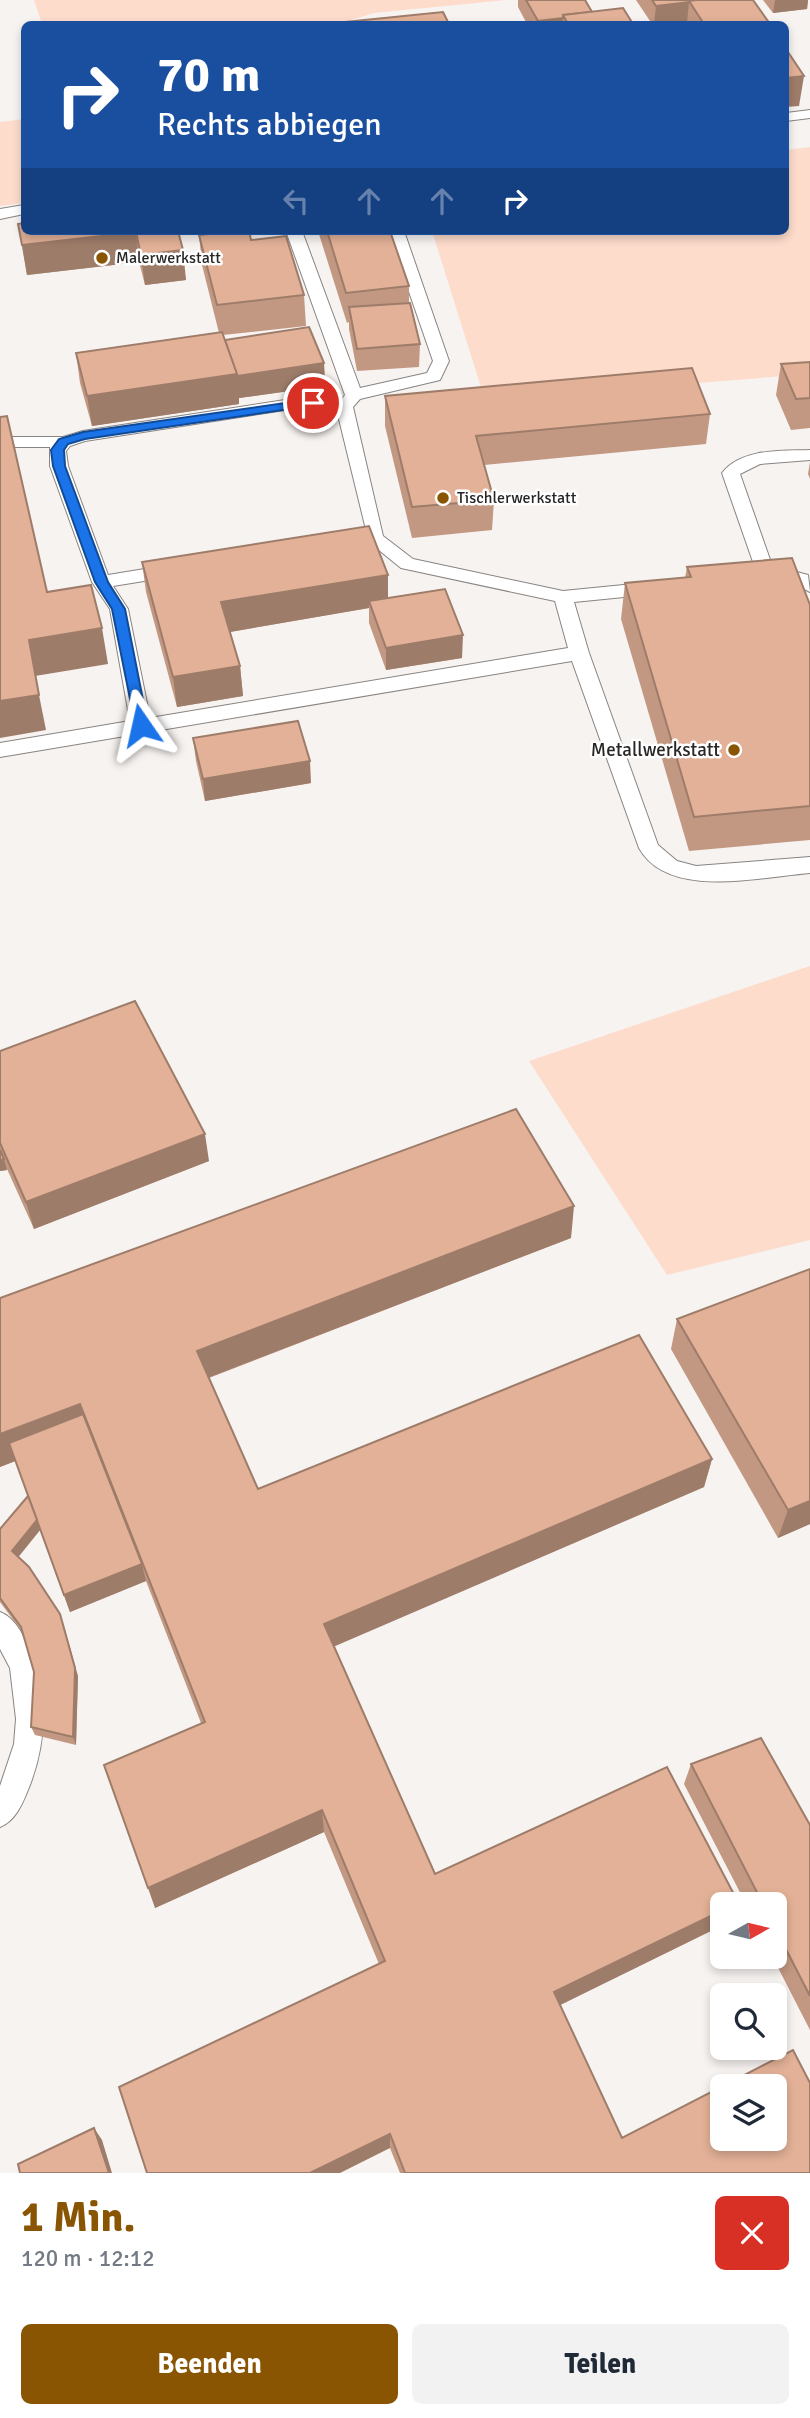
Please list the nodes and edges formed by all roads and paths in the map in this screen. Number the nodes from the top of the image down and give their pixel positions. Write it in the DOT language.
graph roads {
  1 [pos="810,114"];
  2 [pos="789,117"];
  3 [pos="21,211"];
  4 [pos="0,214"];
  5 [pos="295,235"];
  6 [pos="397,235"];
  7 [pos="349,401"];
  8 [pos="0,442"];
  9 [pos="64,442"];
  10 [pos="810,455"];
  11 [pos="197,566"];
  12 [pos="101,582"];
  13 [pos="810,586"];
  14 [pos="672,587"];
  15 [pos="563,597"];
  16 [pos="579,653"];
  17 [pos="141,725"];
  18 [pos="0,750"];
  19 [pos="810,865"];
  20 [pos="0,1625"];
  21 [pos="0,1813"];
  1 -- 2 [label="lane"];
  3 -- 4 [label="lane"];
  5 -- 7 [label="lane"];
  6 -- 7 [label="lane"];
  7 -- 9 [label="lane"];
  7 -- 15 [label="lane"];
  8 -- 9 [label="lane"];
  9 -- 12 [label="lane"];
  10 -- 13 [label="lane"];
  11 -- 12 [label="lane"];
  12 -- 17 [label="lane"];
  14 -- 15 [label="lane"];
  15 -- 16 [label="lane"];
  16 -- 17 [label="lane"];
  16 -- 19 [label="lane"];
  17 -- 18 [label="lane"];
  20 -- 21 [label="lane"];
}
